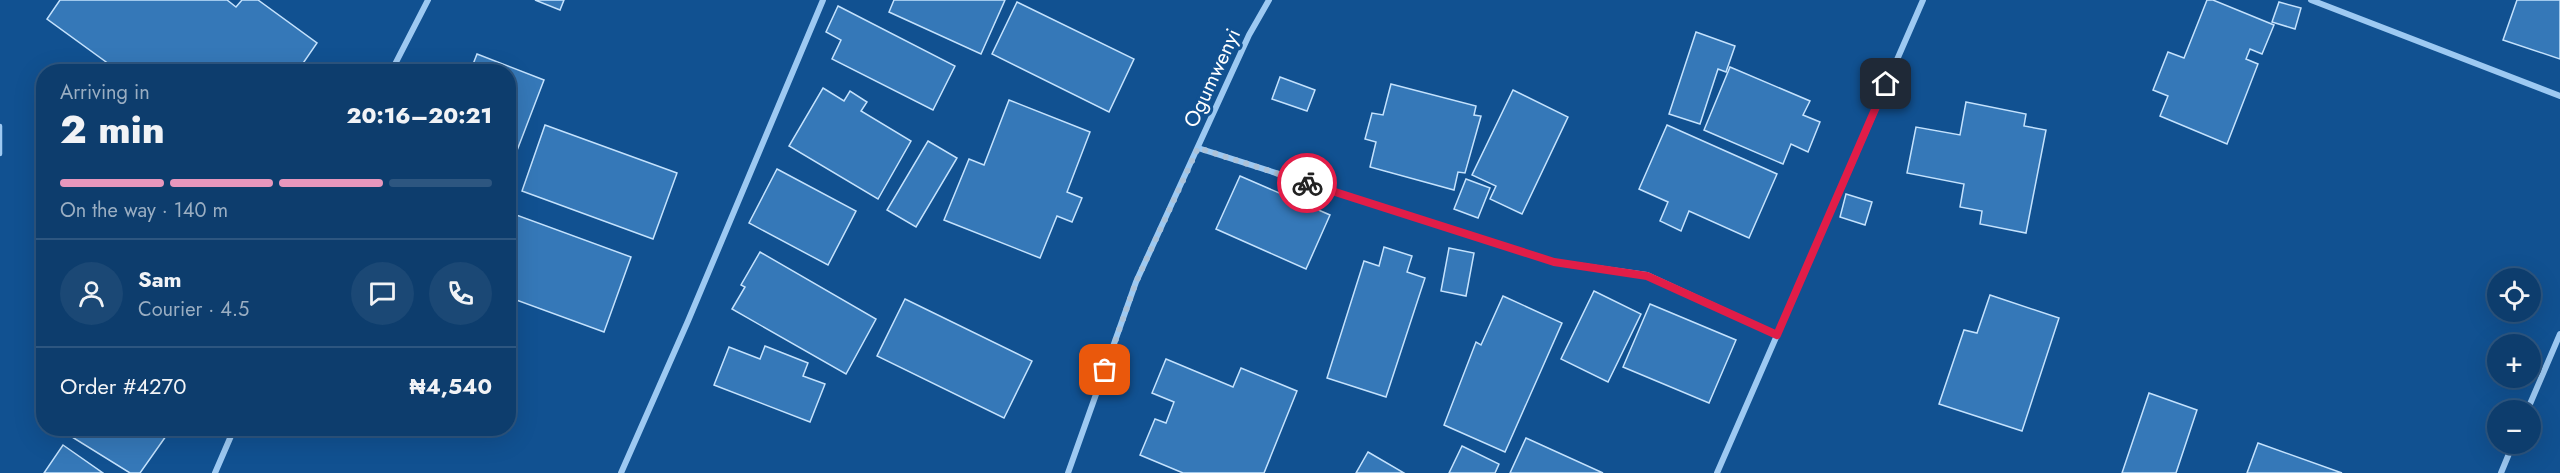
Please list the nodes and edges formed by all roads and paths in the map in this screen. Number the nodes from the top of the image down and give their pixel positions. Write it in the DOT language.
graph roads {
  1 [pos="428,0"];
  2 [pos="823,0"];
  3 [pos="1269,0"];
  4 [pos="1923,0"];
  5 [pos="2311,0"];
  6 [pos="395,64"];
  7 [pos="2560,96"];
  8 [pos="0,126"];
  9 [pos="1198,148"];
  10 [pos="0,154"];
  11 [pos="2560,334"];
  12 [pos="1777,335"];
  13 [pos="2532,400"];
  14 [pos="231,436"];
  15 [pos="2509,454"];
  16 [pos="214,473"];
  17 [pos="621,473"];
  18 [pos="1068,473"];
  19 [pos="1716,473"];
  20 [pos="2500,473"];
  1 -- 6 [label="street"];
  2 -- 17 [label="street"];
  3 -- 9 [label="street, Ogumwenyi"];
  4 -- 12 [label="street"];
  5 -- 7 [label="street"];
  8 -- 10 [label="lane"];
  9 -- 12 [label="street"];
  9 -- 18 [label="street, Ogumwenyi"];
  11 -- 13 [label="street"];
  12 -- 19 [label="street"];
  14 -- 16 [label="street"];
  15 -- 20 [label="street"];
}
